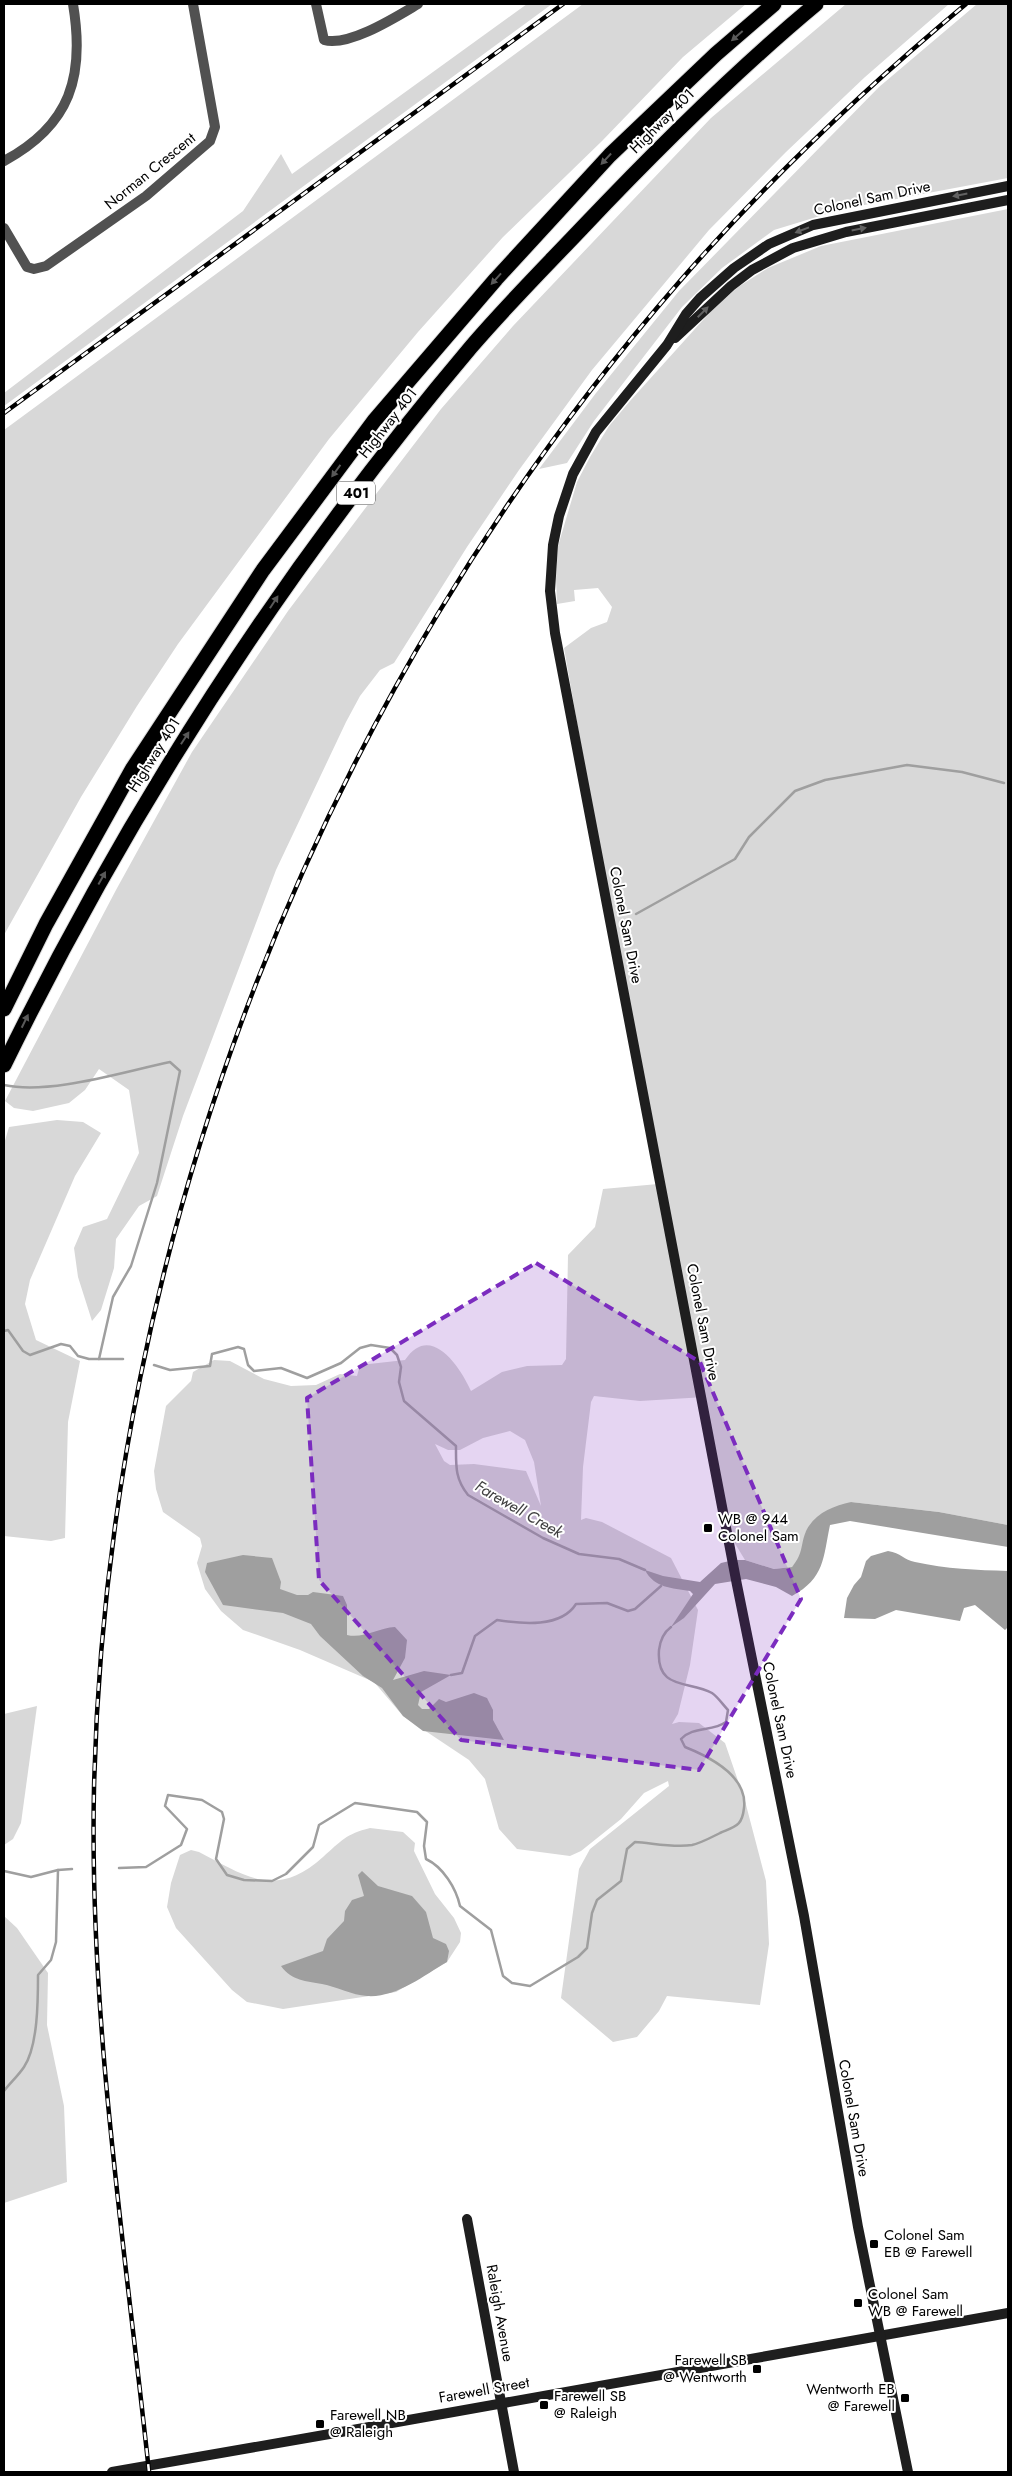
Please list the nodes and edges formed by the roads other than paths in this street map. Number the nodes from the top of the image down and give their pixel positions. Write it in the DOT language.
graph roads {
  1 [pos="73,4"];
  2 [pos="193,4"];
  3 [pos="316,4"];
  4 [pos="418,4"];
  5 [pos="774,4"];
  6 [pos="816,4"];
  7 [pos="4,161"];
  8 [pos="1008,186"];
  9 [pos="1008,200"];
  10 [pos="4,228"];
  11 [pos="667,345"];
  12 [pos="4,1009"];
  13 [pos="4,1065"];
  14 [pos="467,2218"];
  15 [pos="1008,2314"];
  16 [pos="881,2334"];
  17 [pos="501,2402"];
  18 [pos="112,2472"];
  19 [pos="514,2472"];
  20 [pos="908,2472"];
  1 -- 7 [label="street"];
  2 -- 10 [label="street, Norman Crescent"];
  3 -- 4 [label="street"];
  5 -- 12 [label="highway, Highway 401 / 401, one-way"];
  13 -- 6 [label="highway, Highway 401 / 401, one-way"];
  8 -- 11 [label="street, Colonel Sam Drive, one-way"];
  11 -- 9 [label="street, Colonel Sam Drive, one-way"];
  11 -- 16 [label="street, Colonel Sam Drive"];
  14 -- 17 [label="street, Raleigh Avenue"];
  15 -- 16 [label="street, Farewell Street"];
  16 -- 17 [label="street, Farewell Street"];
  16 -- 20 [label="street, Colonel Sam Drive"];
  17 -- 18 [label="street, Farewell Street"];
  17 -- 19 [label="street, Raleigh Avenue"];
}
